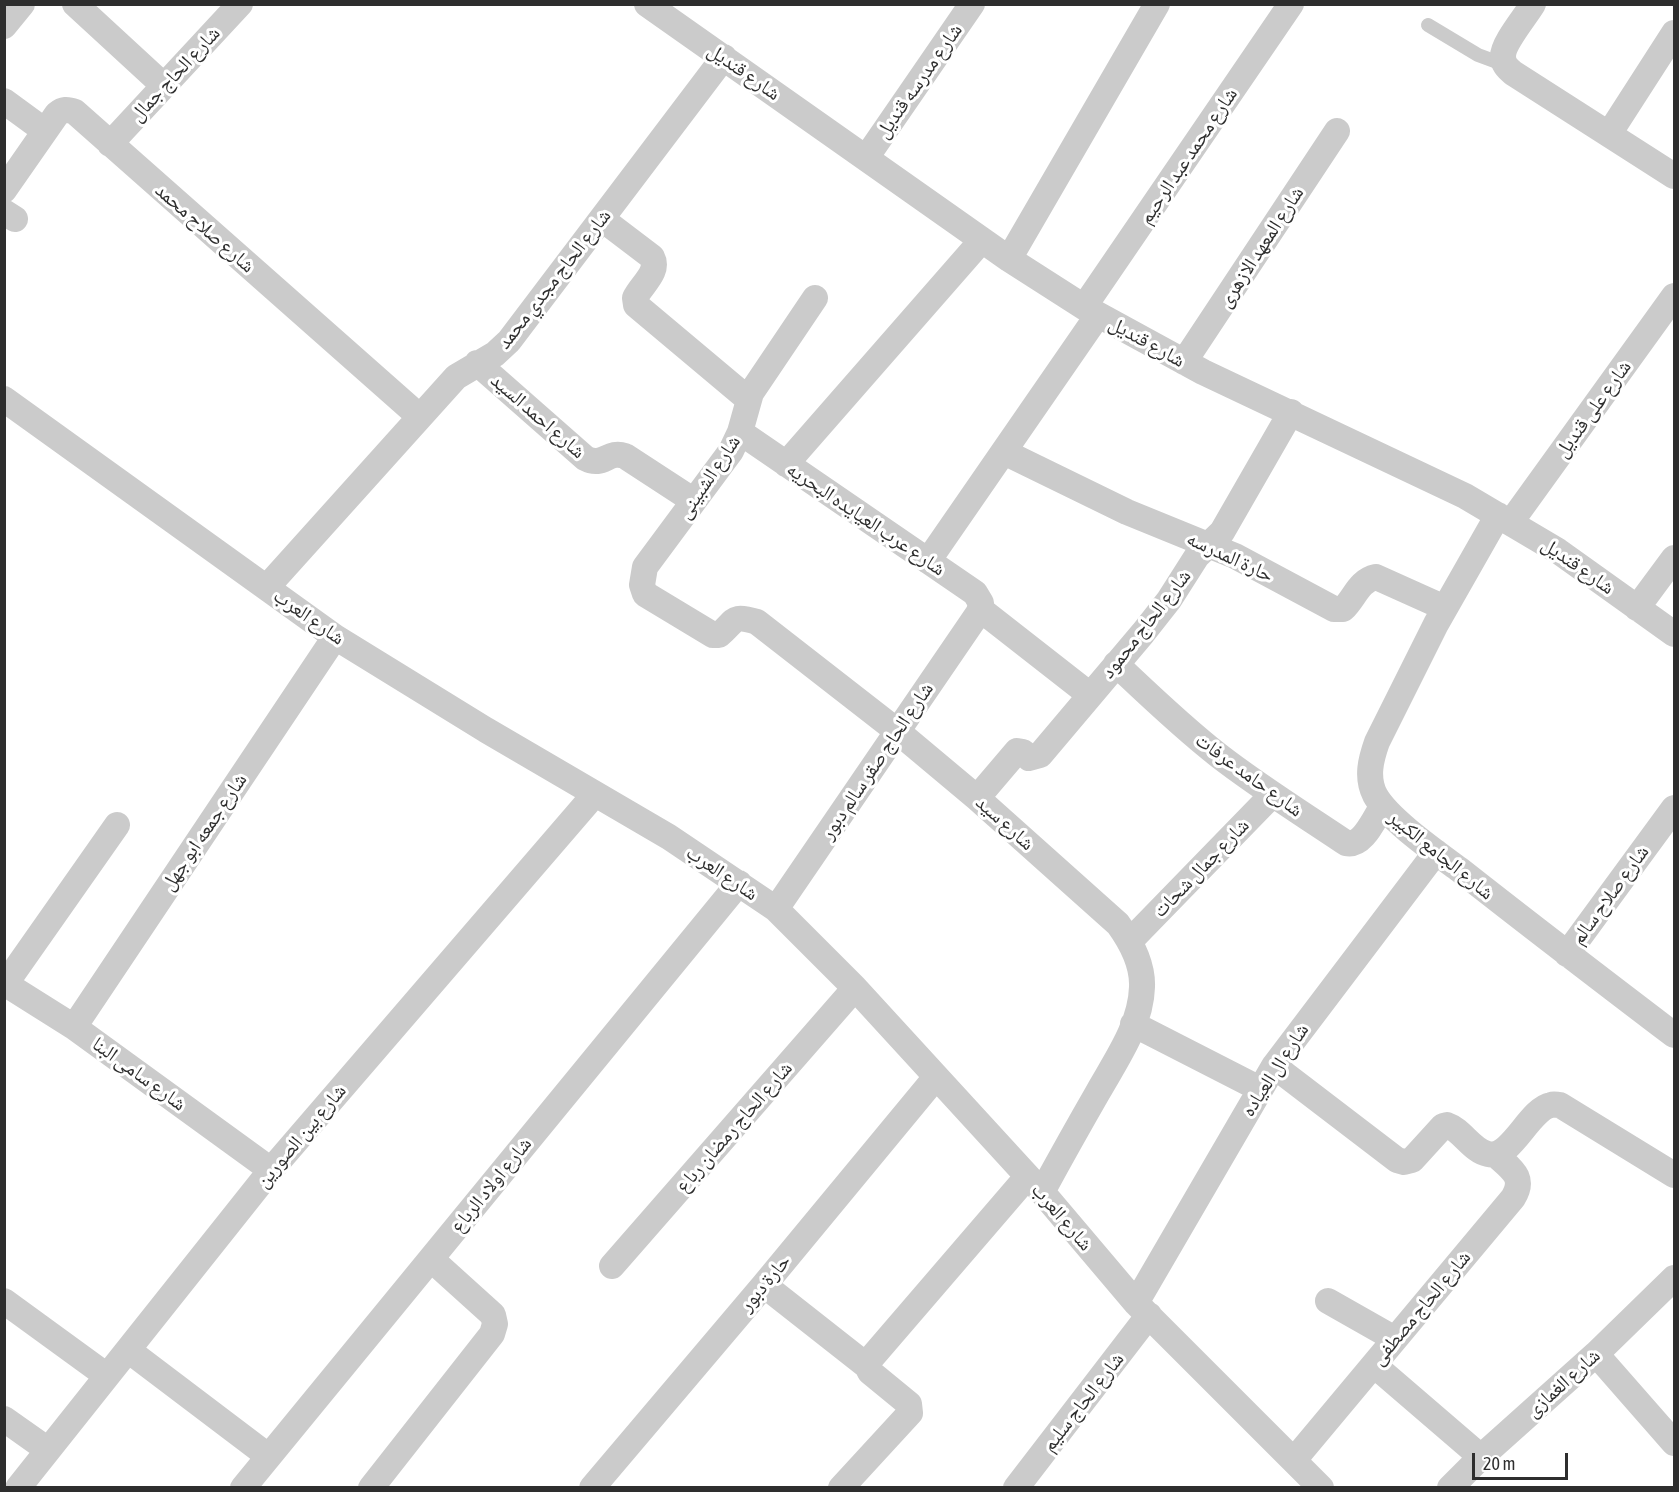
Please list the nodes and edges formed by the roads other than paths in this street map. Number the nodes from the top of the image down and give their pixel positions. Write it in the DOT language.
graph roads {
  1 [pos="22,4"];
  2 [pos="75,4"];
  3 [pos="240,4"];
  4 [pos="647,4"];
  5 [pos="972,4"];
  6 [pos="1157,4"];
  7 [pos="1291,4"];
  8 [pos="1533,4"];
  9 [pos="1428,25"];
  10 [pos="4,27"];
  11 [pos="1674,33"];
  12 [pos="724,57"];
  13 [pos="1505,65"];
  14 [pos="163,85"];
  15 [pos="4,101"];
  16 [pos="45,131"];
  17 [pos="1337,131"];
  18 [pos="1609,134"];
  19 [pos="110,144"];
  20 [pos="866,158"];
  21 [pos="1674,176"];
  22 [pos="4,190"];
  23 [pos="602,219"];
  24 [pos="982,240"];
  25 [pos="1009,259"];
  26 [pos="1674,296"];
  27 [pos="815,298"];
  28 [pos="1091,311"];
  29 [pos="1184,362"];
  30 [pos="477,363"];
  31 [pos="4,399"];
  32 [pos="748,399"];
  33 [pos="1291,412"];
  34 [pos="420,417"];
  35 [pos="740,432"];
  36 [pos="1004,452"];
  37 [pos="786,464"];
  38 [pos="694,501"];
  39 [pos="1504,518"];
  40 [pos="1209,544"];
  41 [pos="1674,558"];
  42 [pos="928,561"];
  43 [pos="267,587"];
  44 [pos="645,594"];
  45 [pos="1445,608"];
  46 [pos="1637,608"];
  47 [pos="980,610"];
  48 [pos="1674,634"];
  49 [pos="335,637"];
  50 [pos="1116,664"];
  51 [pos="1090,695"];
  52 [pos="897,732"];
  53 [pos="594,795"];
  54 [pos="1272,795"];
  55 [pos="977,798"];
  56 [pos="1382,807"];
  57 [pos="1674,808"];
  58 [pos="117,825"];
  59 [pos="1436,852"];
  60 [pos="739,883"];
  61 [pos="776,909"];
  62 [pos="1130,941"];
  63 [pos="1567,954"];
  64 [pos="5,984"];
  65 [pos="855,988"];
  66 [pos="1133,1024"];
  67 [pos="74,1027"];
  68 [pos="1674,1035"];
  69 [pos="1274,1066"];
  70 [pos="936,1077"];
  71 [pos="1260,1089"];
  72 [pos="1496,1155"];
  73 [pos="271,1170"];
  74 [pos="1674,1175"];
  75 [pos="1034,1184"];
  76 [pos="431,1258"];
  77 [pos="612,1266"];
  78 [pos="1674,1278"];
  79 [pos="764,1285"];
  80 [pos="4,1301"];
  81 [pos="1328,1301"];
  82 [pos="1143,1309"];
  83 [pos="1395,1339"];
  84 [pos="128,1350"];
  85 [pos="1596,1354"];
  86 [pos="1374,1365"];
  87 [pos="867,1366"];
  88 [pos="107,1376"];
  89 [pos="4,1419"];
  90 [pos="1674,1443"];
  91 [pos="48,1450"];
  92 [pos="268,1456"];
  93 [pos="1480,1457"];
  94 [pos="1294,1460"];
  95 [pos="1025,1484"];
  96 [pos="18,1488"];
  97 [pos="243,1488"];
  98 [pos="370,1488"];
  99 [pos="591,1488"];
  100 [pos="841,1488"];
  101 [pos="1322,1488"];
  102 [pos="1450,1488"];
  1 -- 10 [label="street"];
  2 -- 14 [label="street"];
  3 -- 14 [label="street, شارع الحاج جمال"];
  4 -- 12 [label="street, شارع قنديل"];
  5 -- 20 [label="street, شارع مدرسه قنديل"];
  6 -- 25 [label="street"];
  7 -- 28 [label="street, شارع محمد عبد الرحيم"];
  8 -- 13 [label="street"];
  9 -- 13 [label="lane"];
  11 -- 18 [label="street"];
  12 -- 20 [label="street, شارع قنديل"];
  12 -- 23 [label="street, شارع الحاج مجدي محمد"];
  13 -- 18 [label="street"];
  14 -- 19 [label="street, شارع الحاج جمال"];
  15 -- 16 [label="street"];
  16 -- 19 [label="street, شارع صلاح محمد"];
  16 -- 22 [label="street, شارع صلاح محمد"];
  17 -- 29 [label="street, شارع المعهد الازهرى"];
  18 -- 21 [label="street"];
  19 -- 34 [label="street, شارع صلاح محمد"];
  20 -- 24 [label="street, شارع قنديل"];
  23 -- 30 [label="street, شارع الحاج مجدي محمد"];
  23 -- 32 [label="street"];
  24 -- 25 [label="street, شارع قنديل"];
  24 -- 37 [label="street"];
  25 -- 28 [label="street, شارع قنديل"];
  26 -- 39 [label="street, شارع على قنديل"];
  27 -- 32 [label="street, شارع الشبينى"];
  28 -- 29 [label="street, شارع قنديل"];
  28 -- 36 [label="street, شارع محمد عبد الرحيم"];
  29 -- 33 [label="street, شارع قنديل"];
  30 -- 34 [label="street, شارع الحاج مجدي محمد"];
  30 -- 38 [label="street, شارع احمد السيد"];
  31 -- 43 [label="street, شارع العرب"];
  32 -- 35 [label="street, شارع الشبينى"];
  33 -- 39 [label="street, شارع قنديل"];
  33 -- 40 [label="street, شارع الحاج محمود"];
  34 -- 43 [label="street, شارع الحاج مجدي محمد"];
  35 -- 37 [label="street, شارع عرب العيايده البحريه"];
  35 -- 38 [label="street, شارع الشبينى"];
  36 -- 40 [label="street, حارة المدرسه"];
  36 -- 42 [label="street, شارع محمد عبد الرحيم"];
  37 -- 42 [label="street, شارع عرب العيايده البحريه"];
  38 -- 44 [label="street, شارع الشبينى"];
  39 -- 45 [label="street, شارع الجامع الكبير"];
  39 -- 46 [label="street, شارع قنديل"];
  40 -- 45 [label="street, حارة المدرسه"];
  40 -- 50 [label="street, شارع الحاج محمود"];
  41 -- 46 [label="street"];
  42 -- 47 [label="street, شارع عرب العيايده البحريه"];
  43 -- 49 [label="street, شارع العرب"];
  44 -- 52 [label="street, شارع سيد"];
  45 -- 56 [label="street, شارع الجامع الكبير"];
  46 -- 48 [label="street, شارع قنديل"];
  47 -- 51 [label="street, شارع عرب العيايده البحريه"];
  47 -- 52 [label="street, شارع الحاج صقر سالم دبور"];
  49 -- 53 [label="street, شارع العرب"];
  49 -- 67 [label="street, شارع جمعه ابو جهل"];
  50 -- 51 [label="street, شارع الحاج محمود"];
  50 -- 54 [label="street, شارع حامد عرفات"];
  51 -- 55 [label="street, شارع الحاج محمود"];
  52 -- 55 [label="street, شارع سيد"];
  52 -- 61 [label="street, شارع الحاج صقر سالم دبور"];
  53 -- 60 [label="street, شارع العرب"];
  53 -- 73 [label="street, شارع بين الصورين"];
  54 -- 56 [label="street, شارع حامد عرفات"];
  54 -- 62 [label="street, شارع جمال شحات"];
  55 -- 62 [label="street, شارع سيد"];
  56 -- 59 [label="street, شارع الجامع الكبير"];
  57 -- 63 [label="street, شارع صلاح سالم"];
  58 -- 64 [label="street"];
  59 -- 63 [label="street, شارع الجامع الكبير"];
  59 -- 69 [label="street, شارع ال العياده"];
  60 -- 61 [label="street, شارع العرب"];
  60 -- 76 [label="street, شارع اولاد الرباع"];
  61 -- 65 [label="street, شارع العرب"];
  62 -- 66 [label="street, شارع سيد"];
  63 -- 68 [label="street, شارع الجامع الكبير"];
  64 -- 67 [label="street, شارع سامى البنا"];
  65 -- 70 [label="street, شارع العرب"];
  65 -- 77 [label="street, شارع الحاج رمضان رباع"];
  66 -- 71 [label="street"];
  66 -- 75 [label="street, شارع سيد"];
  67 -- 73 [label="street, شارع سامى البنا"];
  69 -- 71 [label="street, شارع ال العياده"];
  69 -- 72 [label="street"];
  70 -- 75 [label="street, شارع العرب"];
  70 -- 79 [label="street, حارة دبور"];
  71 -- 82 [label="street, شارع ال العياده"];
  72 -- 74 [label="street"];
  72 -- 83 [label="street, شارع الحاج مصطفى"];
  73 -- 84 [label="street, شارع بين الصورين"];
  75 -- 82 [label="street, شارع العرب"];
  75 -- 87 [label="street"];
  76 -- 92 [label="street, شارع اولاد الرباع"];
  76 -- 98 [label="street"];
  78 -- 85 [label="street, شارع الغمازى"];
  79 -- 87 [label="street"];
  79 -- 99 [label="street, حارة دبور"];
  80 -- 88 [label="street"];
  81 -- 83 [label="street"];
  82 -- 94 [label="street, شارع العرب"];
  82 -- 95 [label="street, شارع الحاج سليم"];
  83 -- 86 [label="street, شارع الحاج مصطفى"];
  84 -- 88 [label="street, شارع بين الصورين"];
  84 -- 92 [label="street"];
  85 -- 90 [label="street"];
  85 -- 93 [label="street, شارع الغمازى"];
  86 -- 93 [label="street"];
  86 -- 94 [label="street, شارع الحاج مصطفى"];
  87 -- 100 [label="street"];
  88 -- 91 [label="street, شارع بين الصورين"];
  89 -- 91 [label="street"];
  91 -- 96 [label="street, شارع بين الصورين"];
  92 -- 97 [label="street, شارع اولاد الرباع"];
  93 -- 102 [label="street, شارع الغمازى"];
  94 -- 101 [label="street, شارع العرب"];
}
